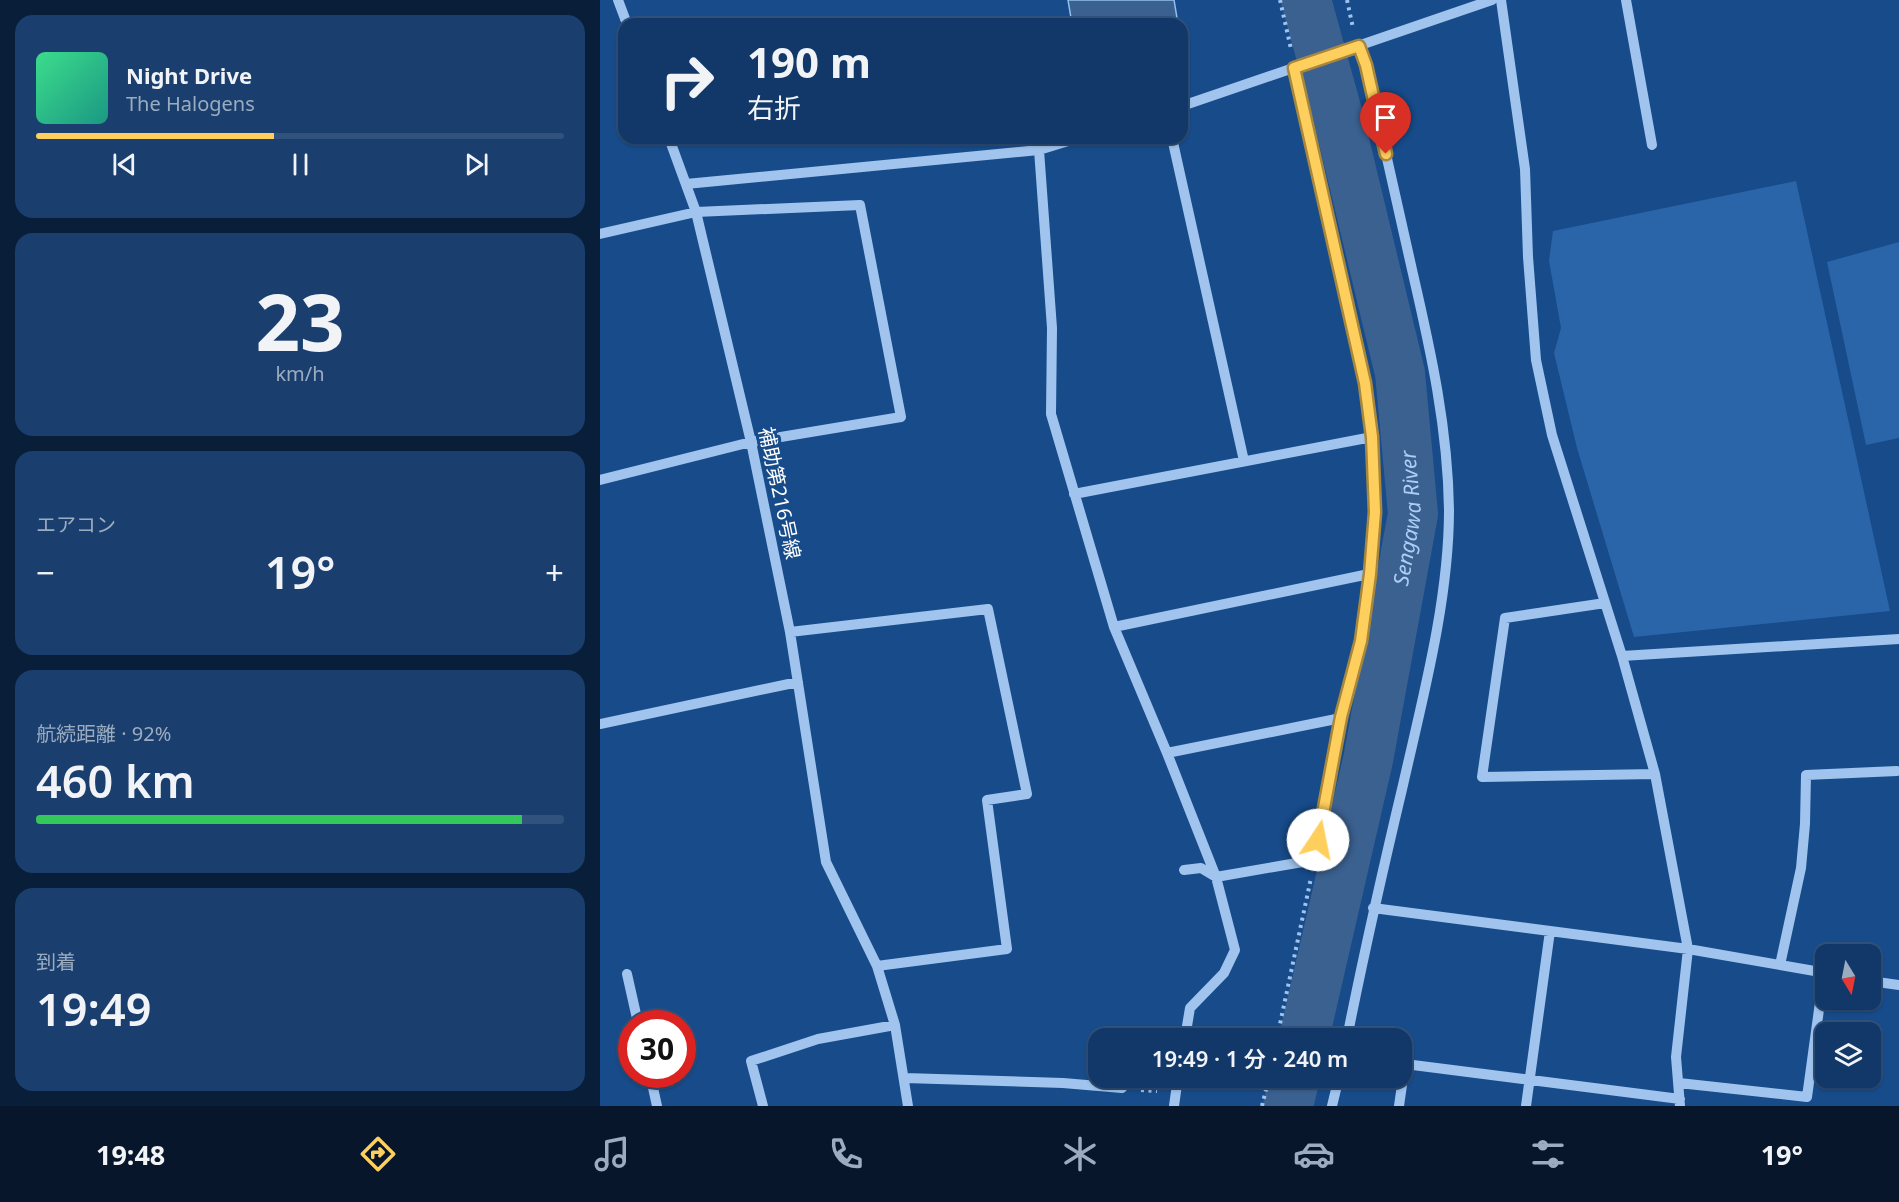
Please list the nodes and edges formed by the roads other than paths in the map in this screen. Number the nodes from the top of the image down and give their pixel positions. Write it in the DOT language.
graph roads {
  1 [pos="618,0"];
  2 [pos="1492,0"];
  3 [pos="1501,0"];
  4 [pos="1626,0"];
  5 [pos="625,18"];
  6 [pos="1356,47"];
  7 [pos="1297,66"];
  8 [pos="1188,104"];
  9 [pos="671,144"];
  10 [pos="1058,144"];
  11 [pos="1173,144"];
  12 [pos="1653,145"];
  13 [pos="1039,150"];
  14 [pos="686,184"];
  15 [pos="696,212"];
  16 [pos="600,234"];
  17 [pos="1372,437"];
  18 [pos="751,442"];
  19 [pos="1244,461"];
  20 [pos="600,480"];
  21 [pos="1074,494"];
  22 [pos="1370,574"];
  23 [pos="1605,603"];
  24 [pos="1114,627"];
  25 [pos="790,632"];
  26 [pos="1899,639"];
  27 [pos="1622,656"];
  28 [pos="798,682"];
  29 [pos="1341,717"];
  30 [pos="600,724"];
  31 [pos="1167,753"];
  32 [pos="1897,771"];
  33 [pos="1655,774"];
  34 [pos="1184,870"];
  35 [pos="1216,877"];
  36 [pos="1373,908"];
  37 [pos="1550,931"];
  38 [pos="1688,950"];
  39 [pos="1780,965"];
  40 [pos="877,966"];
  41 [pos="1815,971"];
  42 [pos="627,974"];
  43 [pos="1881,983"];
  44 [pos="1899,985"];
  45 [pos="635,1010"];
  46 [pos="1820,1010"];
  47 [pos="895,1025"];
  48 [pos="1187,1028"];
  49 [pos="1349,1028"];
  50 [pos="905,1078"];
  51 [pos="1529,1080"];
  52 [pos="1679,1083"];
  53 [pos="1088,1085"];
  54 [pos="653,1088"];
  55 [pos="1177,1088"];
  56 [pos="1336,1088"];
  57 [pos="1680,1102"];
  58 [pos="657,1106"];
  59 [pos="763,1106"];
  60 [pos="908,1106"];
  61 [pos="1173,1106"];
  62 [pos="1332,1106"];
  63 [pos="1399,1106"];
  64 [pos="1526,1106"];
  1 -- 5 [label="street"];
  2 -- 6 [label="street"];
  3 -- 23 [label="street"];
  4 -- 12 [label="street"];
  6 -- 7 [label="street"];
  6 -- 36 [label="street"];
  7 -- 8 [label="street"];
  7 -- 17 [label="street"];
  9 -- 14 [label="street, 補助第216号線"];
  10 -- 13 [label="street"];
  11 -- 19 [label="street"];
  13 -- 14 [label="street"];
  13 -- 21 [label="street"];
  14 -- 15 [label="street, 補助第216号線"];
  15 -- 16 [label="street"];
  15 -- 18 [label="street, 補助第216号線"];
  15 -- 18 [label="street"];
  17 -- 19 [label="street"];
  17 -- 22 [label="street"];
  18 -- 20 [label="street"];
  18 -- 25 [label="street, 補助第216号線"];
  19 -- 21 [label="street"];
  21 -- 24 [label="street"];
  22 -- 24 [label="street"];
  22 -- 29 [label="street"];
  23 -- 27 [label="street"];
  23 -- 33 [label="street"];
  24 -- 31 [label="street"];
  25 -- 28 [label="street, 補助第216号線"];
  25 -- 40 [label="street"];
  26 -- 27 [label="street"];
  27 -- 33 [label="street"];
  28 -- 30 [label="street"];
  28 -- 40 [label="street, 補助第216号線"];
  29 -- 31 [label="street"];
  29 -- 35 [label="street"];
  31 -- 35 [label="street"];
  32 -- 39 [label="street"];
  33 -- 38 [label="street"];
  34 -- 35 [label="street"];
  35 -- 48 [label="street"];
  36 -- 37 [label="street"];
  36 -- 49 [label="street"];
  37 -- 38 [label="street"];
  37 -- 51 [label="street"];
  38 -- 39 [label="street"];
  38 -- 52 [label="street"];
  39 -- 41 [label="street"];
  40 -- 47 [label="street, 補助第216号線"];
  42 -- 45 [label="street"];
  43 -- 44 [label="street"];
  46 -- 52 [label="street"];
  47 -- 50 [label="street, 補助第216号線"];
  47 -- 59 [label="street"];
  50 -- 53 [label="street"];
  50 -- 60 [label="street, 補助第216号線"];
  51 -- 57 [label="street"];
  51 -- 63 [label="street"];
  51 -- 64 [label="street"];
  52 -- 57 [label="street"];
  54 -- 58 [label="street"];
  55 -- 61 [label="street"];
  56 -- 62 [label="street"];
}
